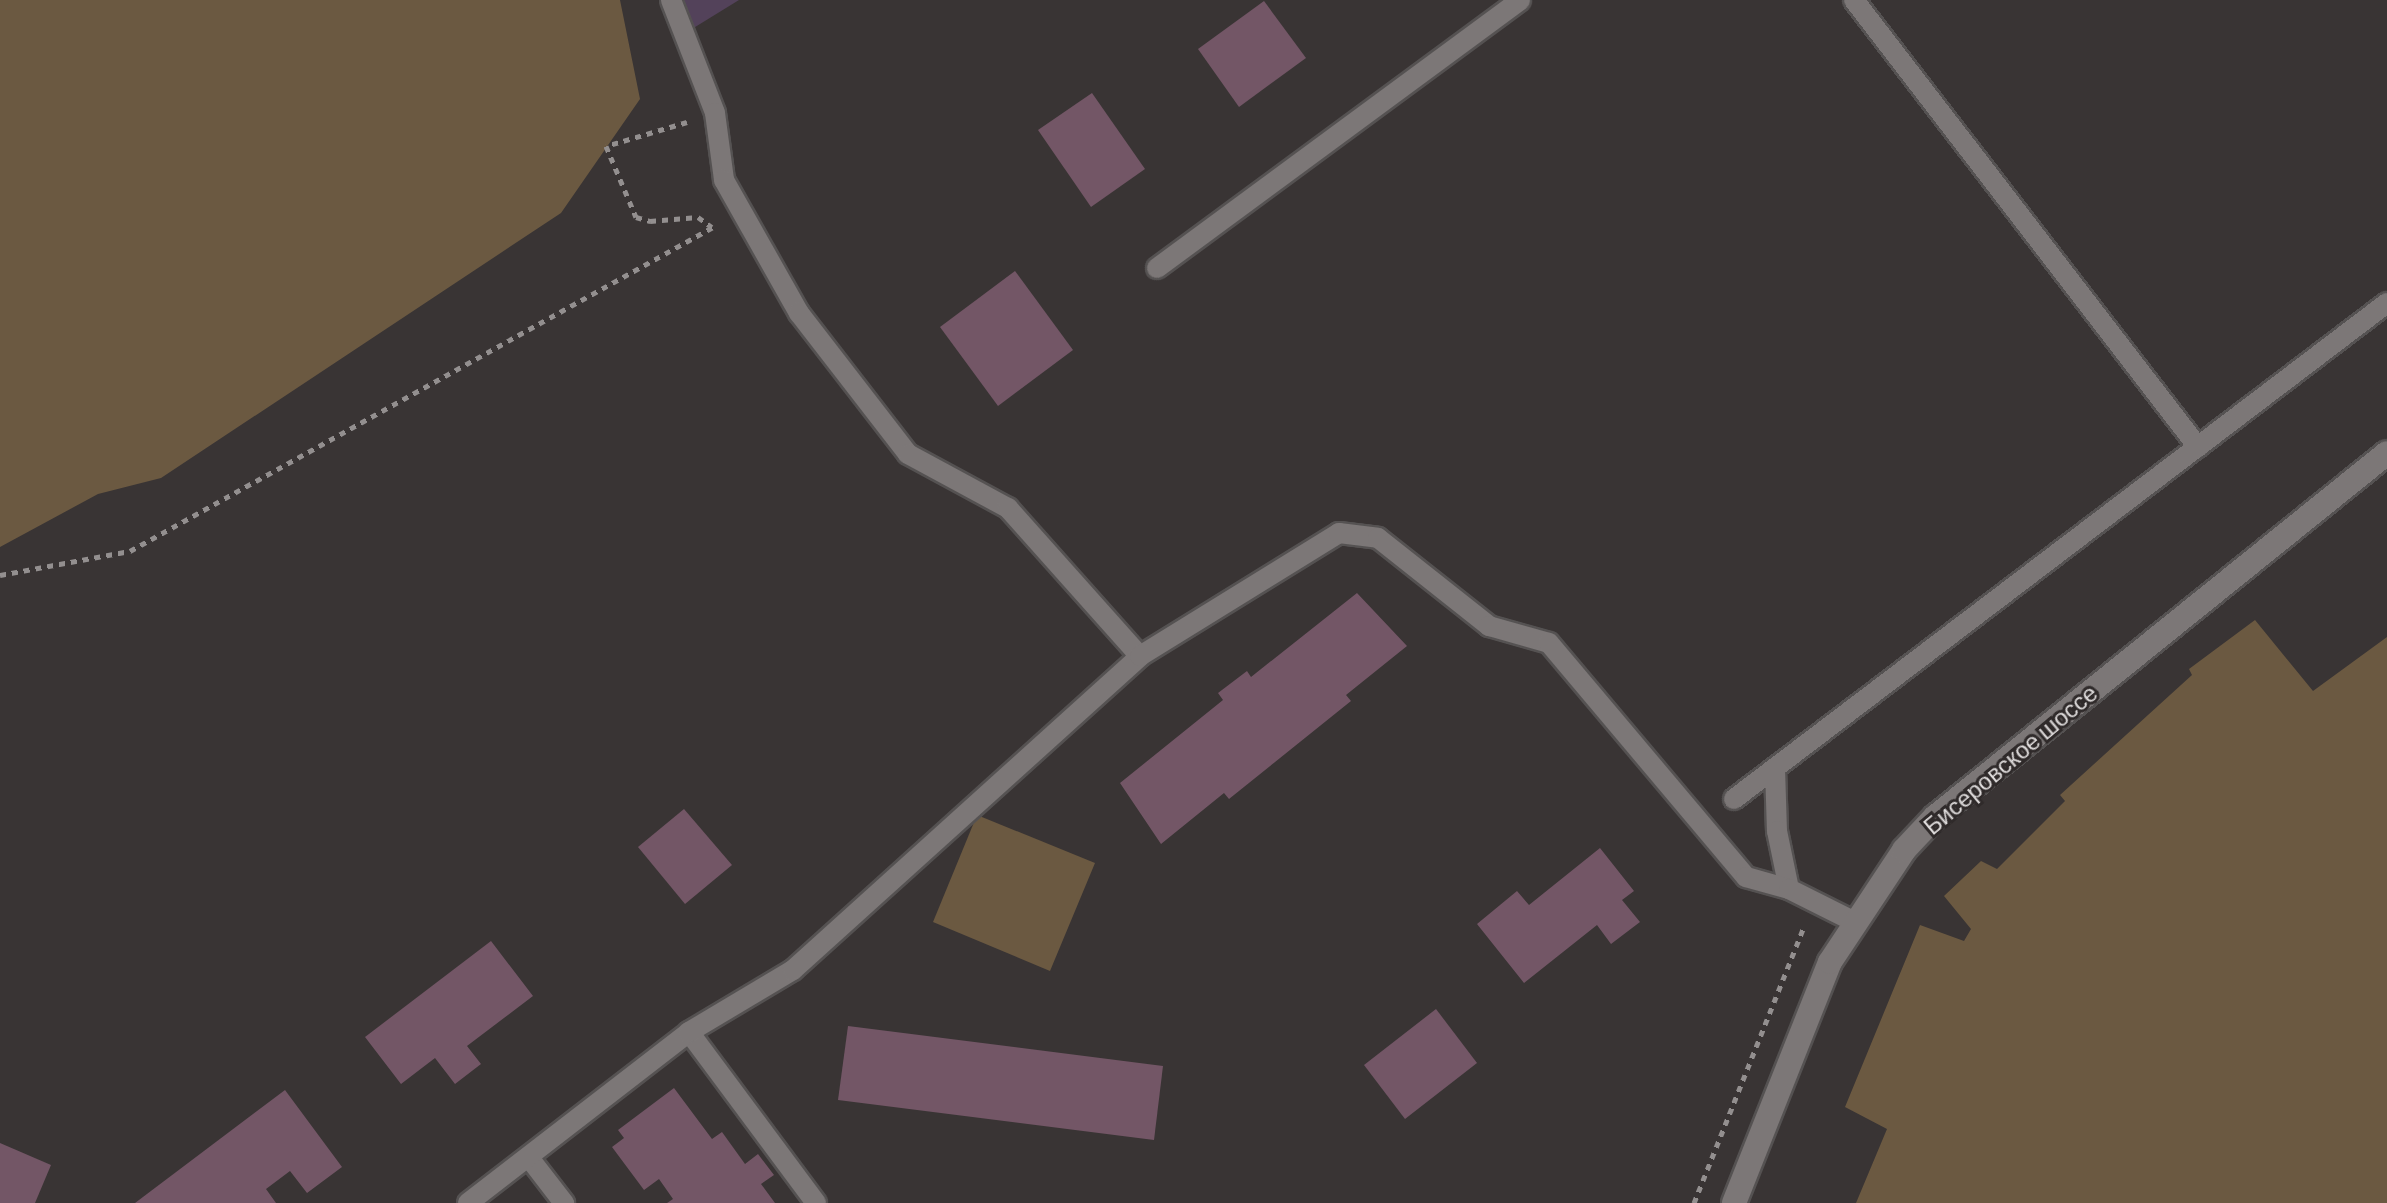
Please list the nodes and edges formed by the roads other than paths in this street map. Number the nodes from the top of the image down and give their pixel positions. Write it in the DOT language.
graph roads {
  1 [pos="671,0"];
  2 [pos="1520,0"];
  3 [pos="1854,0"];
  4 [pos="1157,268"];
  5 [pos="2387,303"];
  6 [pos="2198,447"];
  7 [pos="2387,453"];
  8 [pos="1140,656"];
  9 [pos="1775,768"];
  10 [pos="1734,799"];
  11 [pos="1789,889"];
  12 [pos="1853,921"];
  13 [pos="689,1032"];
  14 [pos="530,1159"];
  15 [pos="468,1203"];
  16 [pos="564,1203"];
  17 [pos="816,1203"];
  18 [pos="1734,1203"];
  1 -- 8 [label="lane"];
  2 -- 4 [label="lane"];
  3 -- 6 [label="lane"];
  5 -- 6 [label="lane"];
  6 -- 9 [label="lane"];
  7 -- 12 [label="main road, Бисеровское шоссе"];
  8 -- 11 [label="lane"];
  8 -- 13 [label="lane"];
  9 -- 10 [label="lane"];
  9 -- 11 [label="lane"];
  11 -- 12 [label="lane"];
  12 -- 18 [label="main road, Бисеровское шоссе"];
  13 -- 14 [label="lane"];
  13 -- 17 [label="lane"];
  14 -- 15 [label="lane"];
  14 -- 16 [label="lane"];
}
